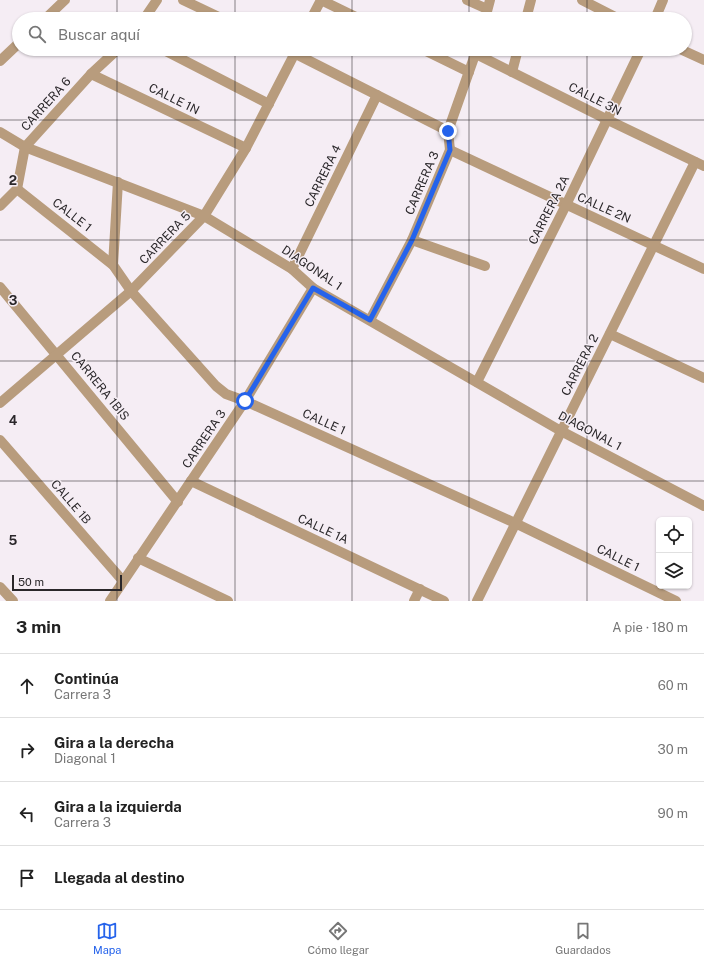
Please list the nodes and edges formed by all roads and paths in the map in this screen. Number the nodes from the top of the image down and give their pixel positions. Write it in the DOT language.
graph roads {
  1 [pos="65,0"];
  2 [pos="156,0"];
  3 [pos="183,0"];
  4 [pos="321,0"];
  5 [pos="466,0"];
  6 [pos="531,0"];
  7 [pos="582,0"];
  8 [pos="663,0"];
  9 [pos="487,9"];
  10 [pos="52,12"];
  11 [pos="148,12"];
  12 [pos="208,12"];
  13 [pos="315,12"];
  14 [pos="346,12"];
  15 [pos="528,12"];
  16 [pos="605,12"];
  17 [pos="658,12"];
  18 [pos="12,50"];
  19 [pos="692,54"];
  20 [pos="110,56"];
  21 [pos="176,56"];
  22 [pos="290,56"];
  23 [pos="304,56"];
  24 [pos="436,56"];
  25 [pos="475,56"];
  26 [pos="485,56"];
  27 [pos="516,56"];
  28 [pos="638,56"];
  29 [pos="704,60"];
  30 [pos="0,61"];
  31 [pos="469,72"];
  32 [pos="512,72"];
  33 [pos="91,74"];
  34 [pos="377,95"];
  35 [pos="269,104"];
  36 [pos="608,120"];
  37 [pos="448,131"];
  38 [pos="0,132"];
  39 [pos="25,147"];
  40 [pos="246,148"];
  41 [pos="450,150"];
  42 [pos="700,164"];
  43 [pos="118,182"];
  44 [pos="17,189"];
  45 [pos="0,206"];
  46 [pos="566,206"];
  47 [pos="204,216"];
  48 [pos="412,240"];
  49 [pos="654,245"];
  50 [pos="113,265"];
  51 [pos="485,266"];
  52 [pos="292,269"];
  53 [pos="704,269"];
  54 [pos="0,287"];
  55 [pos="313,288"];
  56 [pos="132,291"];
  57 [pos="370,320"];
  58 [pos="610,334"];
  59 [pos="56,353"];
  60 [pos="704,378"];
  61 [pos="477,382"];
  62 [pos="245,401"];
  63 [pos="0,403"];
  64 [pos="561,431"];
  65 [pos="0,440"];
  66 [pos="191,481"];
  67 [pos="178,502"];
  68 [pos="704,506"];
  69 [pos="515,523"];
  70 [pos="138,558"];
  71 [pos="123,581"];
  72 [pos="0,587"];
  73 [pos="420,589"];
  74 [pos="12,601"];
  75 [pos="110,601"];
  76 [pos="228,601"];
  77 [pos="414,601"];
  78 [pos="444,601"];
  79 [pos="477,601"];
  80 [pos="676,601"];
  1 -- 10 [label="street"];
  2 -- 11 [label="street"];
  3 -- 12 [label="street"];
  4 -- 13 [label="street"];
  4 -- 14 [label="street"];
  5 -- 9 [label="street"];
  6 -- 15 [label="street"];
  7 -- 16 [label="street"];
  8 -- 17 [label="street"];
  18 -- 30 [label="street"];
  19 -- 29 [label="street"];
  20 -- 33 [label="street, CARRERA 6"];
  21 -- 35 [label="street"];
  22 -- 35 [label="street, CARRERA 5"];
  23 -- 34 [label="street"];
  24 -- 31 [label="street"];
  25 -- 31 [label="street, CARRERA 3"];
  26 -- 32 [label="street, CALLE 3N"];
  27 -- 32 [label="street"];
  28 -- 36 [label="street, CARRERA 2A"];
  31 -- 37 [label="street, CARRERA 3"];
  32 -- 36 [label="street, CALLE 3N"];
  33 -- 39 [label="street, CARRERA 6"];
  33 -- 40 [label="street, CALLE 1N"];
  34 -- 37 [label="street"];
  34 -- 52 [label="street, CARRERA 4"];
  35 -- 40 [label="street, CARRERA 5"];
  36 -- 42 [label="street, CALLE 3N"];
  36 -- 46 [label="street, CARRERA 2A"];
  37 -- 41 [label="street, CARRERA 3"];
  38 -- 39 [label="street, DIAGONAL 1"];
  39 -- 43 [label="street, DIAGONAL 1"];
  39 -- 44 [label="street, CARRERA 6"];
  40 -- 47 [label="street, CARRERA 5"];
  41 -- 46 [label="street, CALLE 2N"];
  41 -- 48 [label="street, CARRERA 3"];
  42 -- 49 [label="street, CARRERA 2"];
  43 -- 47 [label="street, DIAGONAL 1"];
  43 -- 50 [label="street"];
  44 -- 45 [label="street"];
  44 -- 50 [label="street, CALLE 1"];
  46 -- 49 [label="street, CALLE 2N"];
  46 -- 61 [label="street, CARRERA 2A"];
  47 -- 52 [label="street, DIAGONAL 1"];
  47 -- 56 [label="street, CARRERA 5"];
  48 -- 51 [label="street"];
  48 -- 57 [label="street, CARRERA 3"];
  49 -- 53 [label="street, CALLE 2N"];
  49 -- 58 [label="street, CARRERA 2"];
  50 -- 56 [label="street, CALLE 1"];
  52 -- 55 [label="street, DIAGONAL 1"];
  54 -- 59 [label="street, CARRERA 1BIS"];
  55 -- 57 [label="street, DIAGONAL 1"];
  55 -- 62 [label="street, CARRERA 3"];
  56 -- 59 [label="street, CARRERA 5"];
  56 -- 62 [label="street, CALLE 1"];
  57 -- 61 [label="street, DIAGONAL 1"];
  58 -- 60 [label="street"];
  58 -- 64 [label="street, CARRERA 2"];
  59 -- 63 [label="street, CARRERA 5"];
  59 -- 67 [label="street, CARRERA 1BIS"];
  61 -- 64 [label="street, DIAGONAL 1"];
  62 -- 66 [label="street, CARRERA 3"];
  62 -- 69 [label="street, CALLE 1"];
  64 -- 68 [label="street, DIAGONAL 1"];
  64 -- 69 [label="street, CARRERA 2"];
  65 -- 71 [label="street, CALLE 1B"];
  66 -- 67 [label="street, CARRERA 3"];
  66 -- 73 [label="street, CALLE 1A"];
  67 -- 70 [label="street, CARRERA 3"];
  69 -- 79 [label="street, CARRERA 2"];
  69 -- 80 [label="street, CALLE 1"];
  70 -- 71 [label="street, CARRERA 3"];
  70 -- 76 [label="street"];
  71 -- 75 [label="street, CARRERA 3"];
  72 -- 74 [label="street"];
  73 -- 77 [label="street"];
  73 -- 78 [label="street, CALLE 1A"];
}
